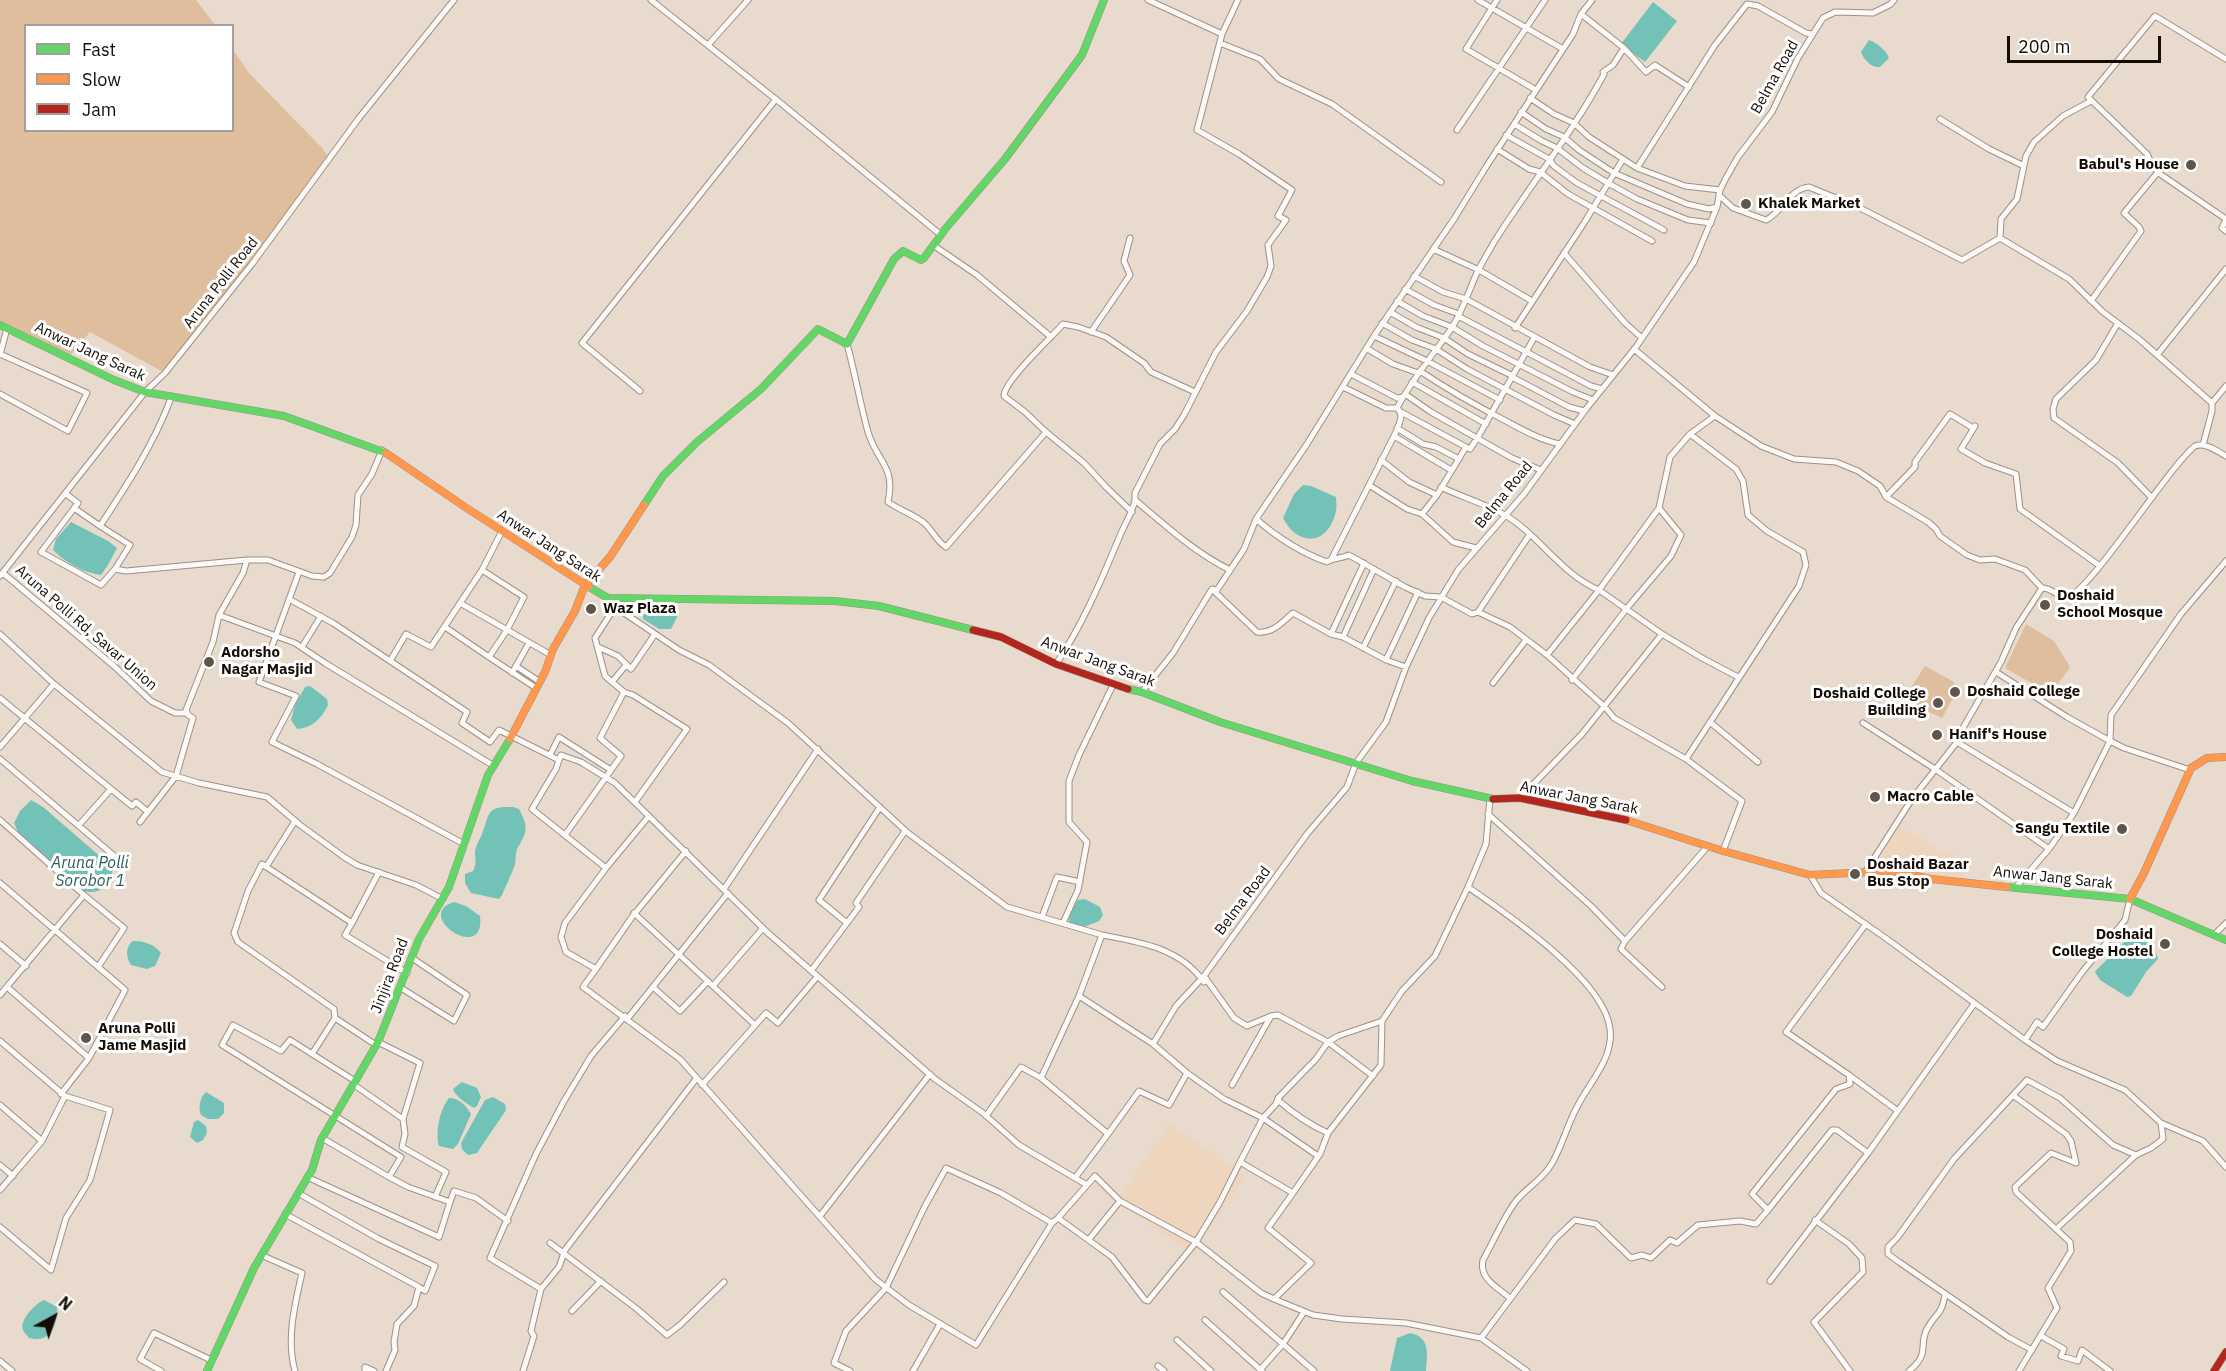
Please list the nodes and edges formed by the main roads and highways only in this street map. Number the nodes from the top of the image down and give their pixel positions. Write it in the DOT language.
graph roads {
  1 [pos="1104,0"];
  2 [pos="4,326"];
  3 [pos="585,585"];
  4 [pos="2226,757"];
  5 [pos="2130,899"];
  6 [pos="2226,940"];
  7 [pos="2226,1352"];
  8 [pos="207,1371"];
  9 [pos="2214,1371"];
  1 -- 3 [label="main road"];
  2 -- 3 [label="main road, Anwar Jang Sarak"];
  3 -- 5 [label="main road, Anwar Jang Sarak"];
  3 -- 8 [label="main road, Jinjira Road"];
  4 -- 5 [label="main road"];
  5 -- 6 [label="main road, Anwar Jang Sarak"];
  7 -- 9 [label="main road"];
}
